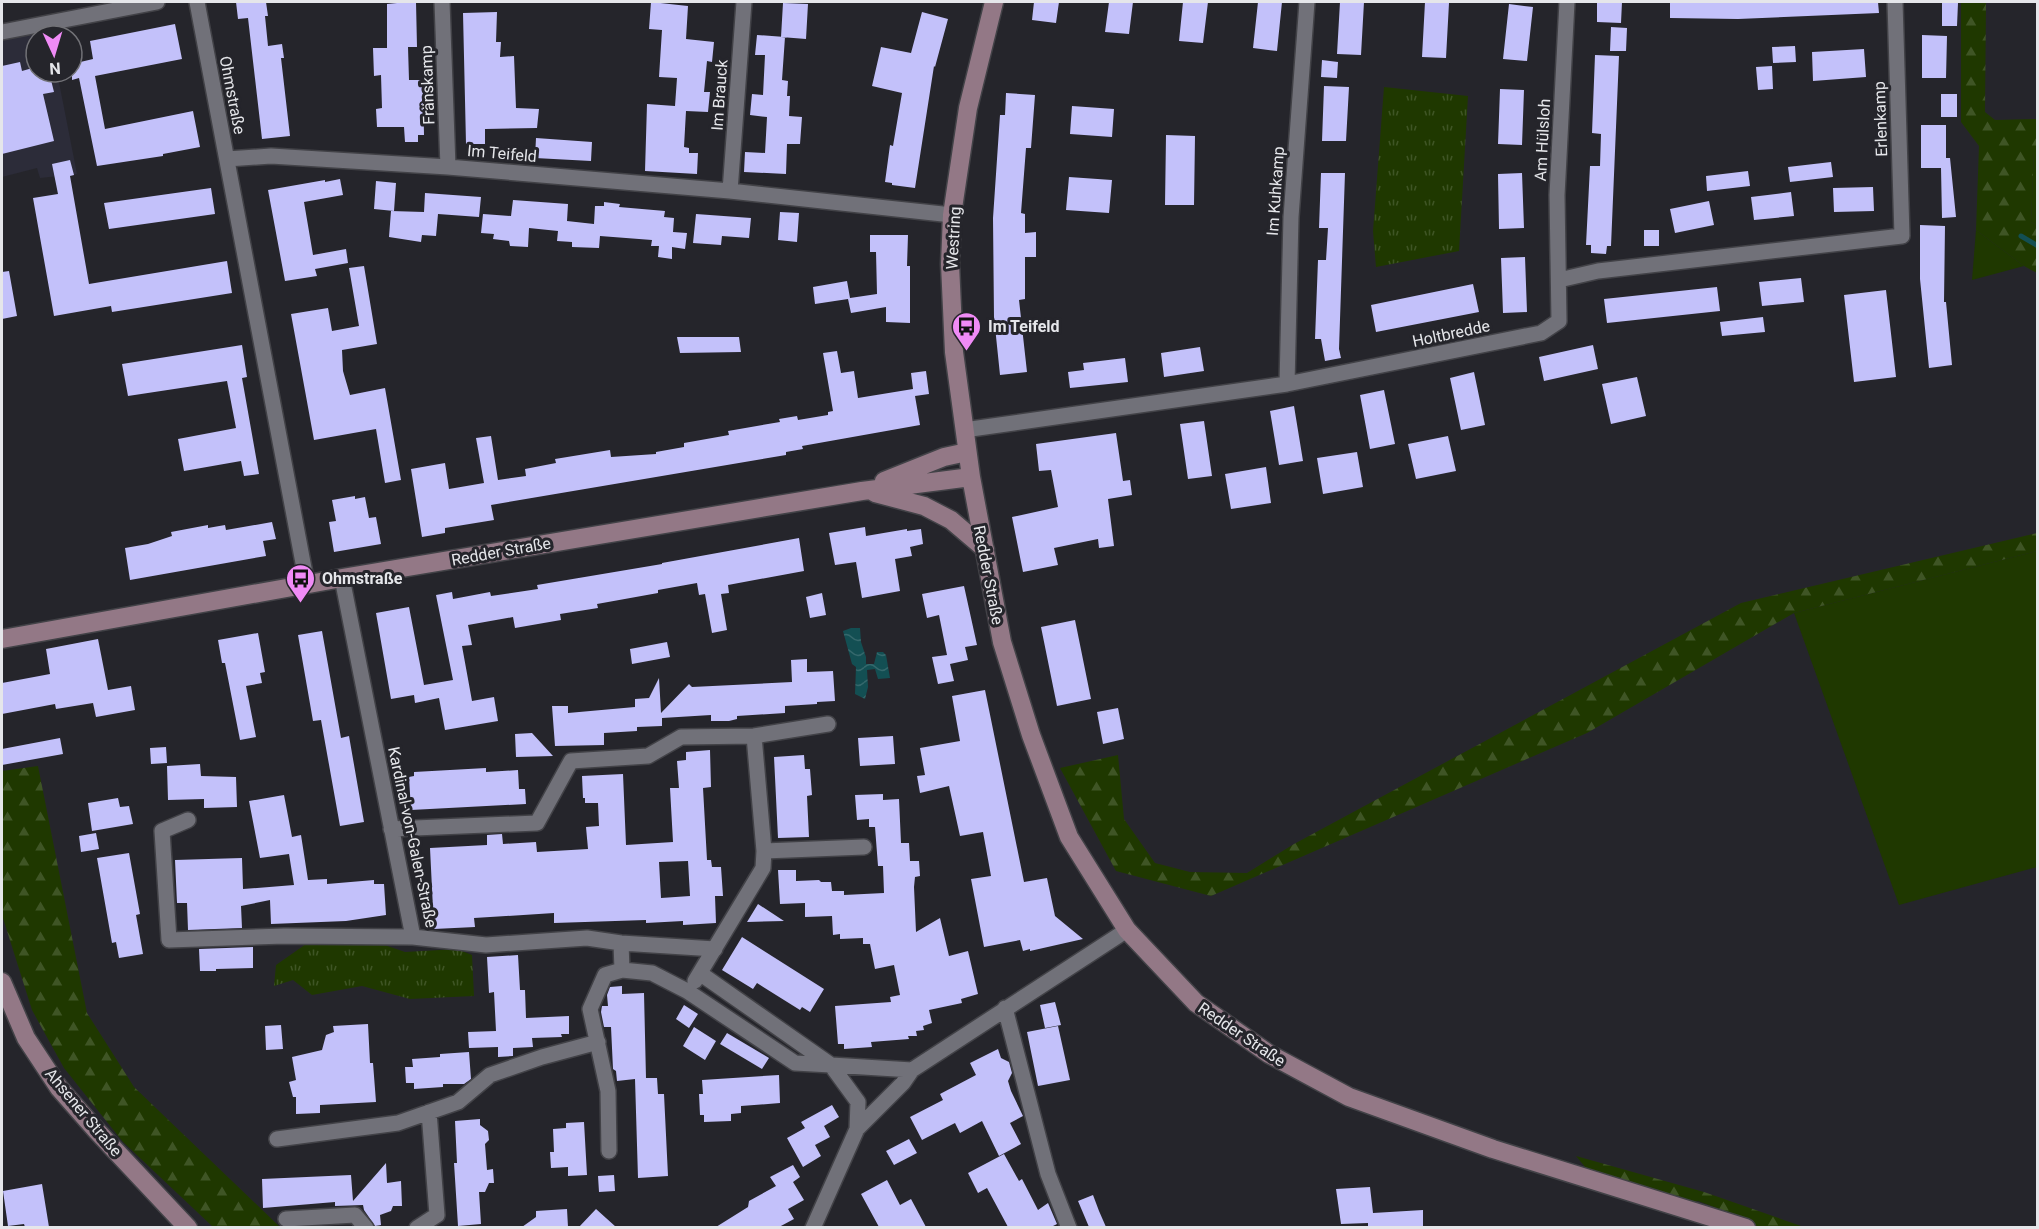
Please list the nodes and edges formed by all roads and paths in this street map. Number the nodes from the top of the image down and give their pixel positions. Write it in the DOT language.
graph roads {
  1 [pos="157,2"];
  2 [pos="197,2"];
  3 [pos="442,2"];
  4 [pos="744,2"];
  5 [pos="994,2"];
  6 [pos="1307,2"];
  7 [pos="1567,2"];
  8 [pos="1895,2"];
  9 [pos="2,32"];
  10 [pos="227,159"];
  11 [pos="448,167"];
  12 [pos="730,191"];
  13 [pos="952,215"];
  14 [pos="1559,280"];
  15 [pos="1287,384"];
  16 [pos="964,430"];
  17 [pos="967,452"];
  18 [pos="971,477"];
  19 [pos="862,491"];
  20 [pos="985,549"];
  21 [pos="342,578"];
  22 [pos="307,584"];
  23 [pos="2,639"];
  24 [pos="828,724"];
  25 [pos="754,736"];
  26 [pos="188,820"];
  27 [pos="391,829"];
  28 [pos="864,847"];
  29 [pos="764,851"];
  30 [pos="1127,930"];
  31 [pos="413,938"];
  32 [pos="621,943"];
  33 [pos="715,949"];
  34 [pos="622,969"];
  35 [pos="701,974"];
  36 [pos="2,982"];
  37 [pos="687,992"];
  38 [pos="1005,1008"];
  39 [pos="598,1042"];
  40 [pos="831,1065"];
  41 [pos="912,1070"];
  42 [pos="429,1112"];
  43 [pos="857,1130"];
  44 [pos="277,1139"];
  45 [pos="609,1151"];
  46 [pos="286,1219"];
  47 [pos="188,1227"];
  48 [pos="366,1227"];
  49 [pos="417,1227"];
  50 [pos="813,1227"];
  51 [pos="1069,1227"];
  52 [pos="1746,1227"];
  1 -- 9 [label="street"];
  2 -- 10 [label="street, Ohmstraße"];
  3 -- 11 [label="street, Fränskamp"];
  4 -- 12 [label="street, Im Brauck"];
  5 -- 13 [label="street, Westring"];
  6 -- 15 [label="street, Im Kuhkamp"];
  7 -- 14 [label="street, Am Hülsloh"];
  8 -- 14 [label="street, Erlenkamp"];
  10 -- 11 [label="street, Im Teifeld"];
  10 -- 22 [label="street, Ohmstraße"];
  11 -- 12 [label="street, Im Teifeld"];
  12 -- 13 [label="street, Im Teifeld"];
  13 -- 16 [label="street, Westring"];
  14 -- 15 [label="street, Holtbredde"];
  15 -- 16 [label="street, Holtbredde"];
  16 -- 17 [label="street, Westring"];
  17 -- 18 [label="street, Westring"];
  17 -- 19 [label="street"];
  18 -- 19 [label="street, Redder Straße"];
  18 -- 20 [label="street, Redder Straße"];
  19 -- 20 [label="street"];
  19 -- 21 [label="street, Redder Straße"];
  20 -- 30 [label="street, Redder Straße"];
  21 -- 22 [label="street, Redder Straße"];
  21 -- 27 [label="street, Kardinal-von-Galen-Straße"];
  22 -- 23 [label="street, Redder Straße"];
  24 -- 25 [label="street"];
  25 -- 27 [label="street"];
  25 -- 29 [label="street"];
  26 -- 31 [label="street"];
  27 -- 31 [label="street, Kardinal-von-Galen-Straße"];
  28 -- 29 [label="street"];
  29 -- 33 [label="street"];
  30 -- 38 [label="street"];
  30 -- 52 [label="street, Redder Straße"];
  31 -- 32 [label="street, Kardinal-von-Galen-Straße"];
  32 -- 33 [label="street, Kardinal-von-Galen-Straße"];
  32 -- 34 [label="street"];
  33 -- 35 [label="street"];
  34 -- 37 [label="street"];
  34 -- 39 [label="street"];
  35 -- 37 [label="street"];
  35 -- 40 [label="street"];
  36 -- 47 [label="street, Ahsener Straße"];
  37 -- 40 [label="street"];
  38 -- 41 [label="street"];
  38 -- 51 [label="street"];
  39 -- 42 [label="street"];
  39 -- 45 [label="street"];
  40 -- 41 [label="street"];
  40 -- 43 [label="street"];
  41 -- 43 [label="street"];
  42 -- 44 [label="street"];
  42 -- 49 [label="street"];
  43 -- 50 [label="street"];
  46 -- 48 [label="street"];
}
